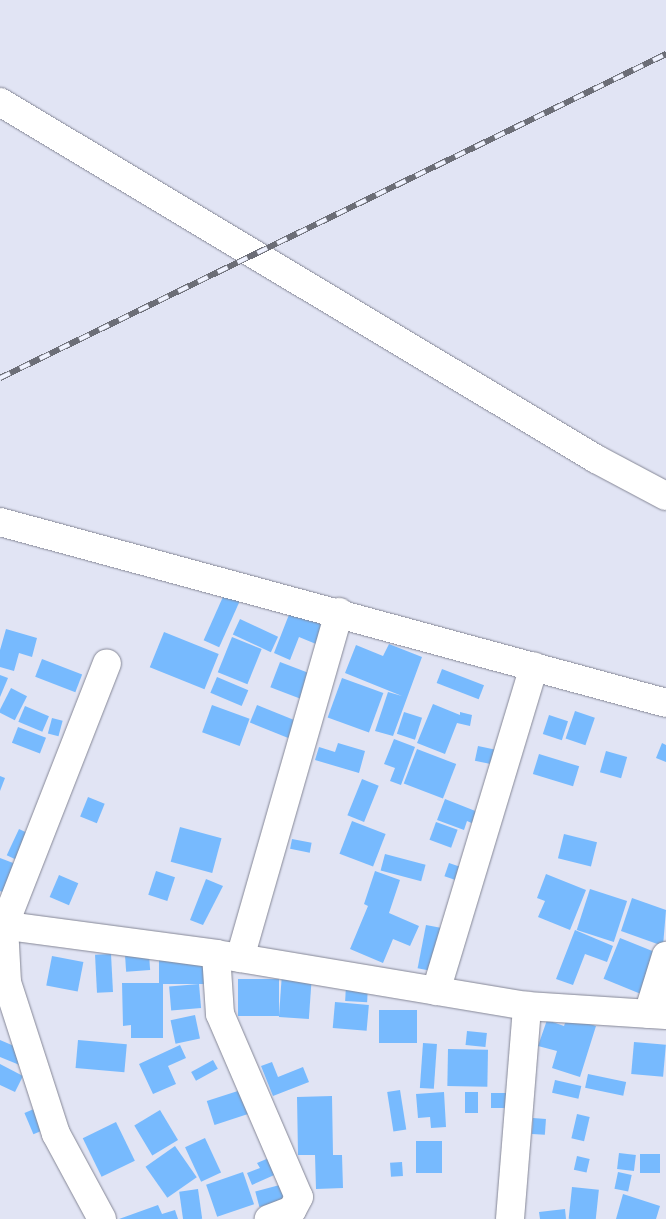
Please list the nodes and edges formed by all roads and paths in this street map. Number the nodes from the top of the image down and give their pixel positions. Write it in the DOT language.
graph roads {
  1 [pos="0,102"];
  2 [pos="666,496"];
  3 [pos="0,522"];
  4 [pos="339,612"];
  5 [pos="107,663"];
  6 [pos="534,666"];
  7 [pos="666,702"];
  8 [pos="2,925"];
  9 [pos="228,956"];
  10 [pos="666,956"];
  11 [pos="4,989"];
  12 [pos="436,991"];
  13 [pos="527,1006"];
  14 [pos="657,1014"];
  15 [pos="102,1219"];
  16 [pos="269,1219"];
  17 [pos="510,1219"];
  1 -- 2 [label="street"];
  3 -- 4 [label="street"];
  4 -- 6 [label="street"];
  4 -- 9 [label="street"];
  5 -- 8 [label="street"];
  6 -- 7 [label="street"];
  6 -- 12 [label="street"];
  8 -- 9 [label="street"];
  8 -- 11 [label="street"];
  9 -- 12 [label="street"];
  9 -- 16 [label="street"];
  10 -- 14 [label="street"];
  11 -- 15 [label="street"];
  12 -- 13 [label="street"];
  13 -- 14 [label="street"];
  13 -- 17 [label="street"];
}
